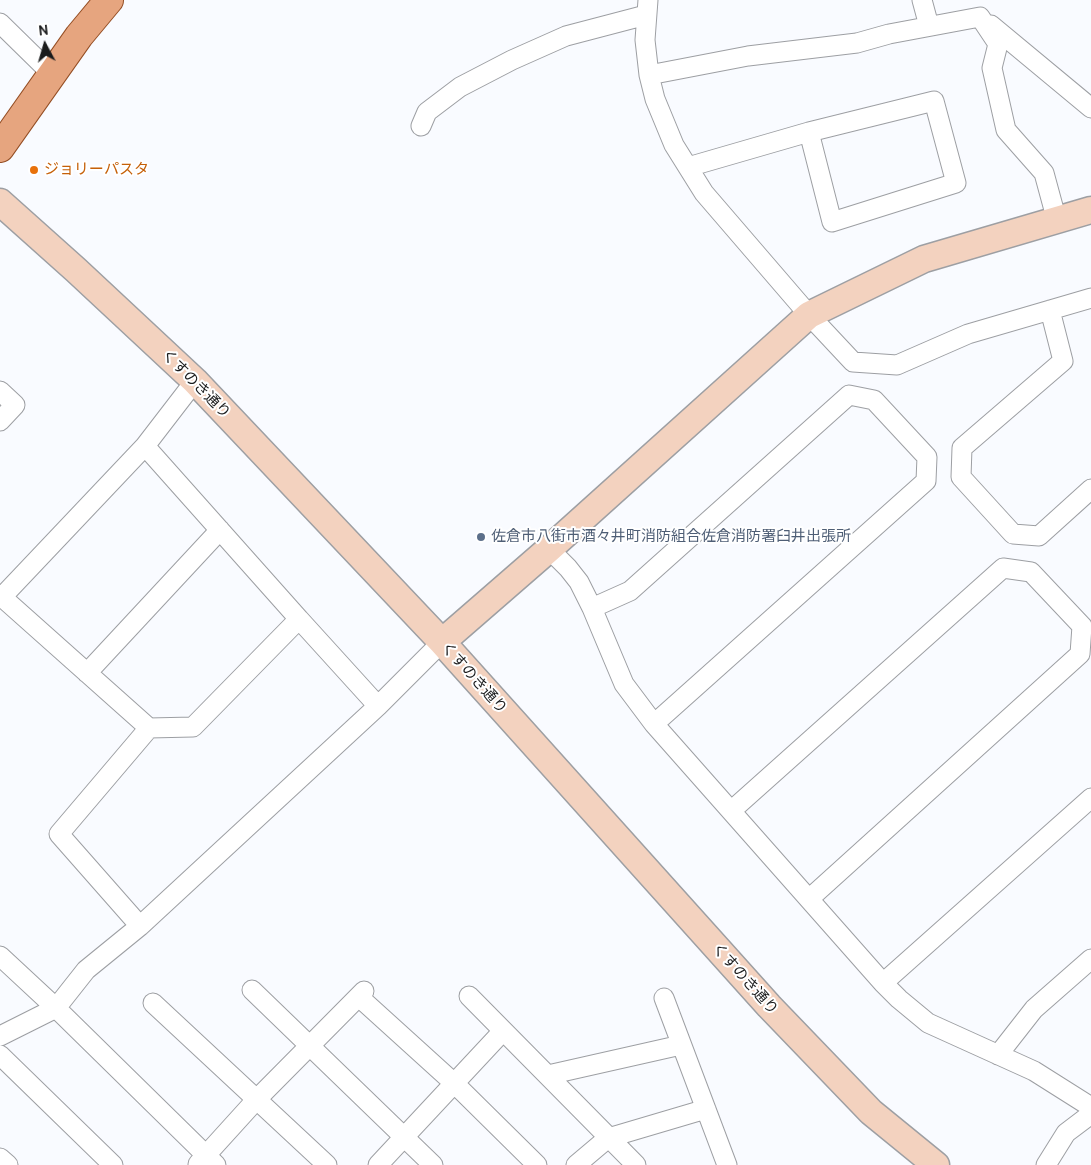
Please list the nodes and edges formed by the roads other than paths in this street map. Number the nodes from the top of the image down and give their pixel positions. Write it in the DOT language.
graph roads {
  1 [pos="108,0"];
  2 [pos="922,0"];
  3 [pos="647,7"];
  4 [pos="980,17"];
  5 [pos="0,23"];
  6 [pos="929,26"];
  7 [pos="52,74"];
  8 [pos="649,75"];
  9 [pos="1091,108"];
  10 [pos="421,126"];
  11 [pos="809,132"];
  12 [pos="0,148"];
  13 [pos="688,167"];
  14 [pos="0,202"];
  15 [pos="1091,210"];
  16 [pos="1057,221"];
  17 [pos="1091,298"];
  18 [pos="1050,310"];
  19 [pos="809,315"];
  20 [pos="195,381"];
  21 [pos="0,391"];
  22 [pos="0,421"];
  23 [pos="145,446"];
  24 [pos="1091,489"];
  25 [pos="220,530"];
  26 [pos="549,549"];
  27 [pos="592,608"];
  28 [pos="299,619"];
  29 [pos="442,642"];
  30 [pos="87,673"];
  31 [pos="378,706"];
  32 [pos="654,724"];
  33 [pos="149,728"];
  34 [pos="1091,798"];
  35 [pos="731,811"];
  36 [pos="809,899"];
  37 [pos="140,926"];
  38 [pos="0,956"];
  39 [pos="1091,959"];
  40 [pos="883,983"];
  41 [pos="252,990"];
  42 [pos="469,996"];
  43 [pos="664,998"];
  44 [pos="154,1003"];
  45 [pos="56,1008"];
  46 [pos="503,1031"];
  47 [pos="0,1036"];
  48 [pos="681,1045"];
  49 [pos="309,1047"];
  50 [pos="0,1055"];
  51 [pos="998,1055"];
  52 [pos="548,1075"];
  53 [pos="454,1084"];
  54 [pos="256,1100"];
  55 [pos="1091,1107"];
  56 [pos="706,1109"];
  57 [pos="1091,1114"];
  58 [pos="404,1136"];
  59 [pos="608,1138"];
  60 [pos="0,1158"];
  61 [pos="207,1162"];
  62 [pos="8,1165"];
  63 [pos="113,1165"];
  64 [pos="328,1165"];
  65 [pos="378,1165"];
  66 [pos="433,1165"];
  67 [pos="536,1165"];
  68 [pos="576,1165"];
  69 [pos="636,1165"];
  70 [pos="727,1165"];
  71 [pos="936,1165"];
  72 [pos="1046,1165"];
  1 -- 7 [label="main road"];
  2 -- 6 [label="street"];
  3 -- 8 [label="street"];
  3 -- 10 [label="street"];
  4 -- 6 [label="street"];
  4 -- 9 [label="street"];
  4 -- 16 [label="street"];
  5 -- 7 [label="street"];
  6 -- 8 [label="street"];
  7 -- 12 [label="main road"];
  8 -- 13 [label="street"];
  11 -- 11 [label="street"];
  11 -- 13 [label="street"];
  13 -- 19 [label="street"];
  14 -- 20 [label="street, くすのき通り"];
  15 -- 16 [label="street"];
  16 -- 19 [label="street"];
  17 -- 18 [label="street"];
  18 -- 19 [label="street"];
  18 -- 24 [label="street"];
  19 -- 26 [label="street"];
  20 -- 23 [label="street"];
  20 -- 29 [label="street, くすのき通り"];
  21 -- 22 [label="street"];
  23 -- 25 [label="street"];
  23 -- 30 [label="street"];
  25 -- 28 [label="street"];
  25 -- 30 [label="street"];
  26 -- 27 [label="street"];
  26 -- 29 [label="street"];
  27 -- 32 [label="street"];
  27 -- 32 [label="street"];
  28 -- 31 [label="street"];
  28 -- 33 [label="street"];
  29 -- 31 [label="street"];
  29 -- 71 [label="street, くすのき通り"];
  30 -- 33 [label="street"];
  31 -- 37 [label="street"];
  32 -- 35 [label="street"];
  33 -- 37 [label="street"];
  34 -- 40 [label="street"];
  35 -- 36 [label="street"];
  35 -- 36 [label="street"];
  36 -- 40 [label="street"];
  37 -- 45 [label="street"];
  38 -- 45 [label="street"];
  39 -- 51 [label="street"];
  40 -- 51 [label="street"];
  41 -- 49 [label="street"];
  42 -- 46 [label="street"];
  43 -- 48 [label="street"];
  44 -- 54 [label="street"];
  45 -- 47 [label="street"];
  45 -- 61 [label="street"];
  46 -- 52 [label="street"];
  46 -- 53 [label="street"];
  48 -- 52 [label="street"];
  48 -- 56 [label="street"];
  49 -- 53 [label="street"];
  49 -- 54 [label="street"];
  49 -- 58 [label="street"];
  50 -- 63 [label="street"];
  51 -- 55 [label="street"];
  52 -- 59 [label="street"];
  53 -- 58 [label="street"];
  53 -- 67 [label="street"];
  54 -- 61 [label="street"];
  54 -- 64 [label="street"];
  56 -- 59 [label="street"];
  56 -- 70 [label="street"];
  57 -- 72 [label="street"];
  58 -- 65 [label="street"];
  58 -- 66 [label="street"];
  59 -- 68 [label="street"];
  59 -- 69 [label="street"];
  60 -- 62 [label="street"];
}
